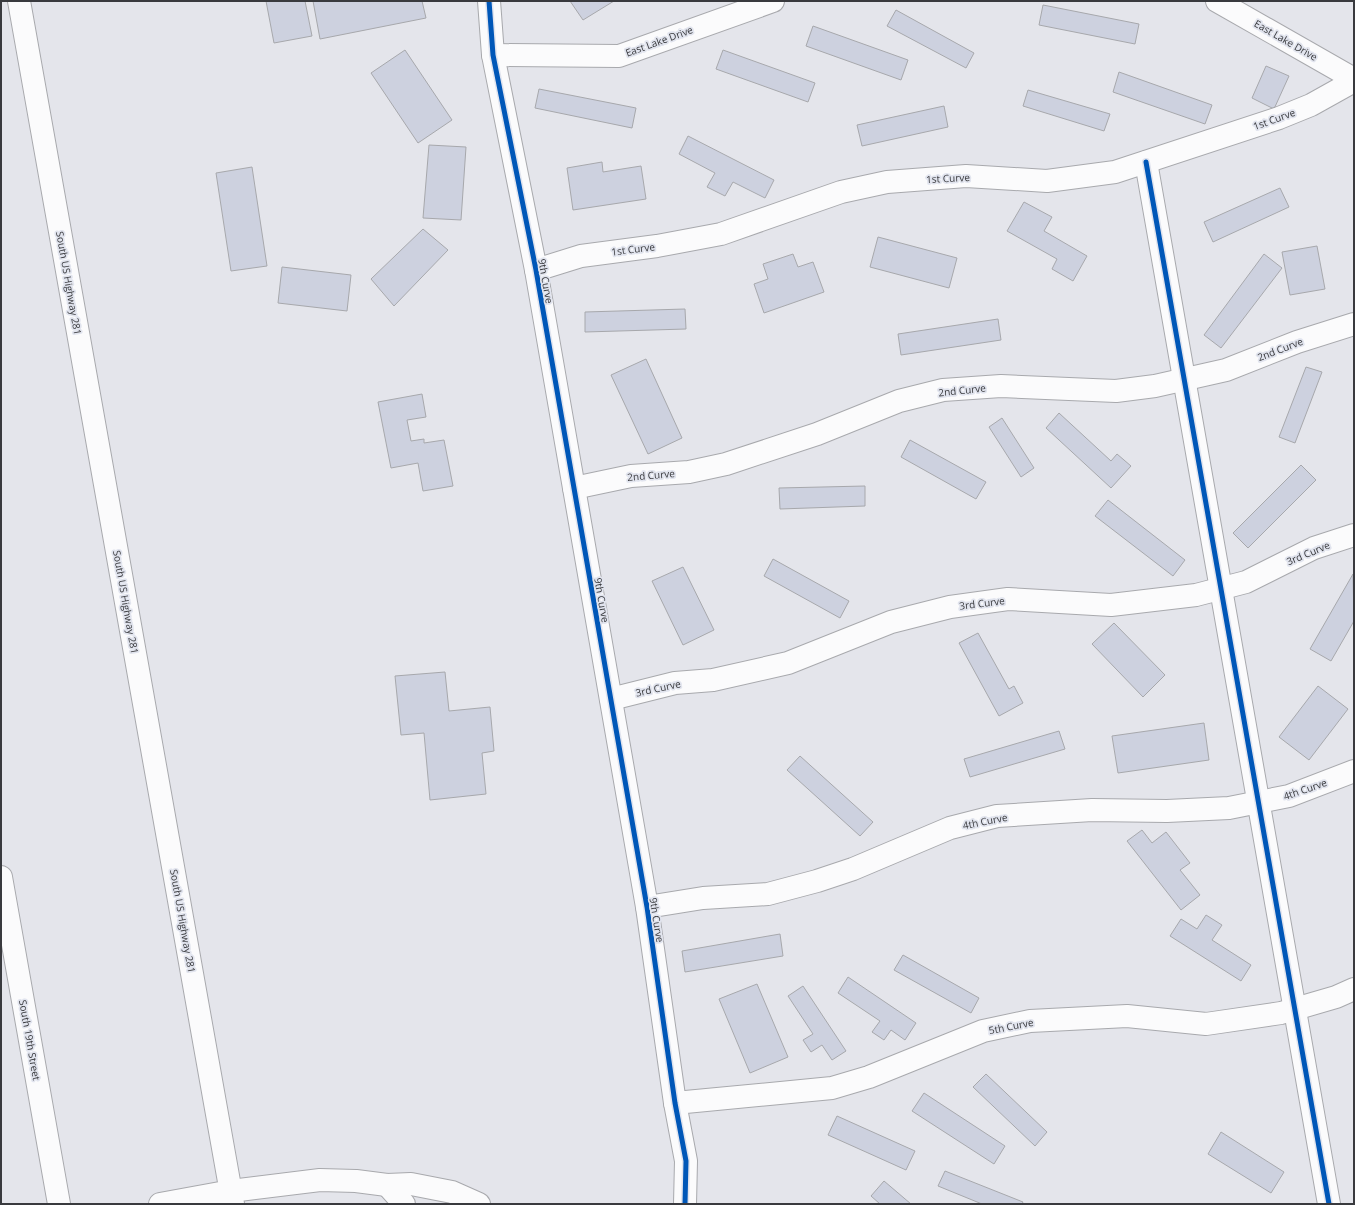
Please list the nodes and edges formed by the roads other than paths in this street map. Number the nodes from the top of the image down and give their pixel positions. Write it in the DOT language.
graph roads {
  1 [pos="19,1"];
  2 [pos="489,1"];
  3 [pos="773,1"];
  4 [pos="1217,1"];
  5 [pos="493,55"];
  6 [pos="1354,80"];
  7 [pos="1146,162"];
  8 [pos="536,270"];
  9 [pos="1354,324"];
  10 [pos="1184,380"];
  11 [pos="574,488"];
  12 [pos="1354,535"];
  13 [pos="1221,589"];
  14 [pos="610,699"];
  15 [pos="1354,771"];
  16 [pos="1258,802"];
  17 [pos="1,877"];
  18 [pos="647,907"];
  19 [pos="1354,989"];
  20 [pos="1295,1009"];
  21 [pos="675,1103"];
  22 [pos="387,1185"];
  23 [pos="232,1198"];
  24 [pos="59,1204"];
  25 [pos="160,1204"];
  26 [pos="404,1204"];
  27 [pos="479,1204"];
  28 [pos="684,1204"];
  29 [pos="1329,1204"];
  1 -- 23 [label="main road, South US Highway 281"];
  2 -- 5 [label="main road, 9th Curve"];
  3 -- 5 [label="main road, East Lake Drive"];
  4 -- 6 [label="main road, East Lake Drive"];
  5 -- 8 [label="main road, 9th Curve"];
  6 -- 7 [label="main road, 1st Curve"];
  7 -- 8 [label="main road, 1st Curve"];
  7 -- 10 [label="main road"];
  8 -- 11 [label="main road, 9th Curve"];
  9 -- 10 [label="main road, 2nd Curve"];
  10 -- 11 [label="main road, 2nd Curve"];
  10 -- 13 [label="main road"];
  11 -- 14 [label="main road, 9th Curve"];
  12 -- 13 [label="main road, 3rd Curve"];
  13 -- 14 [label="main road, 3rd Curve"];
  13 -- 16 [label="main road"];
  14 -- 18 [label="main road, 9th Curve"];
  15 -- 16 [label="main road, 4th Curve"];
  16 -- 18 [label="main road, 4th Curve"];
  16 -- 20 [label="main road"];
  17 -- 24 [label="main road, South 19th Street"];
  18 -- 21 [label="main road, 9th Curve"];
  19 -- 20 [label="main road, 5th Curve"];
  20 -- 21 [label="main road, 5th Curve"];
  20 -- 29 [label="main road"];
  21 -- 28 [label="main road, 9th Curve"];
  22 -- 23 [label="main road"];
  22 -- 26 [label="main road"];
  22 -- 27 [label="main road"];
  23 -- 25 [label="main road"];
}
